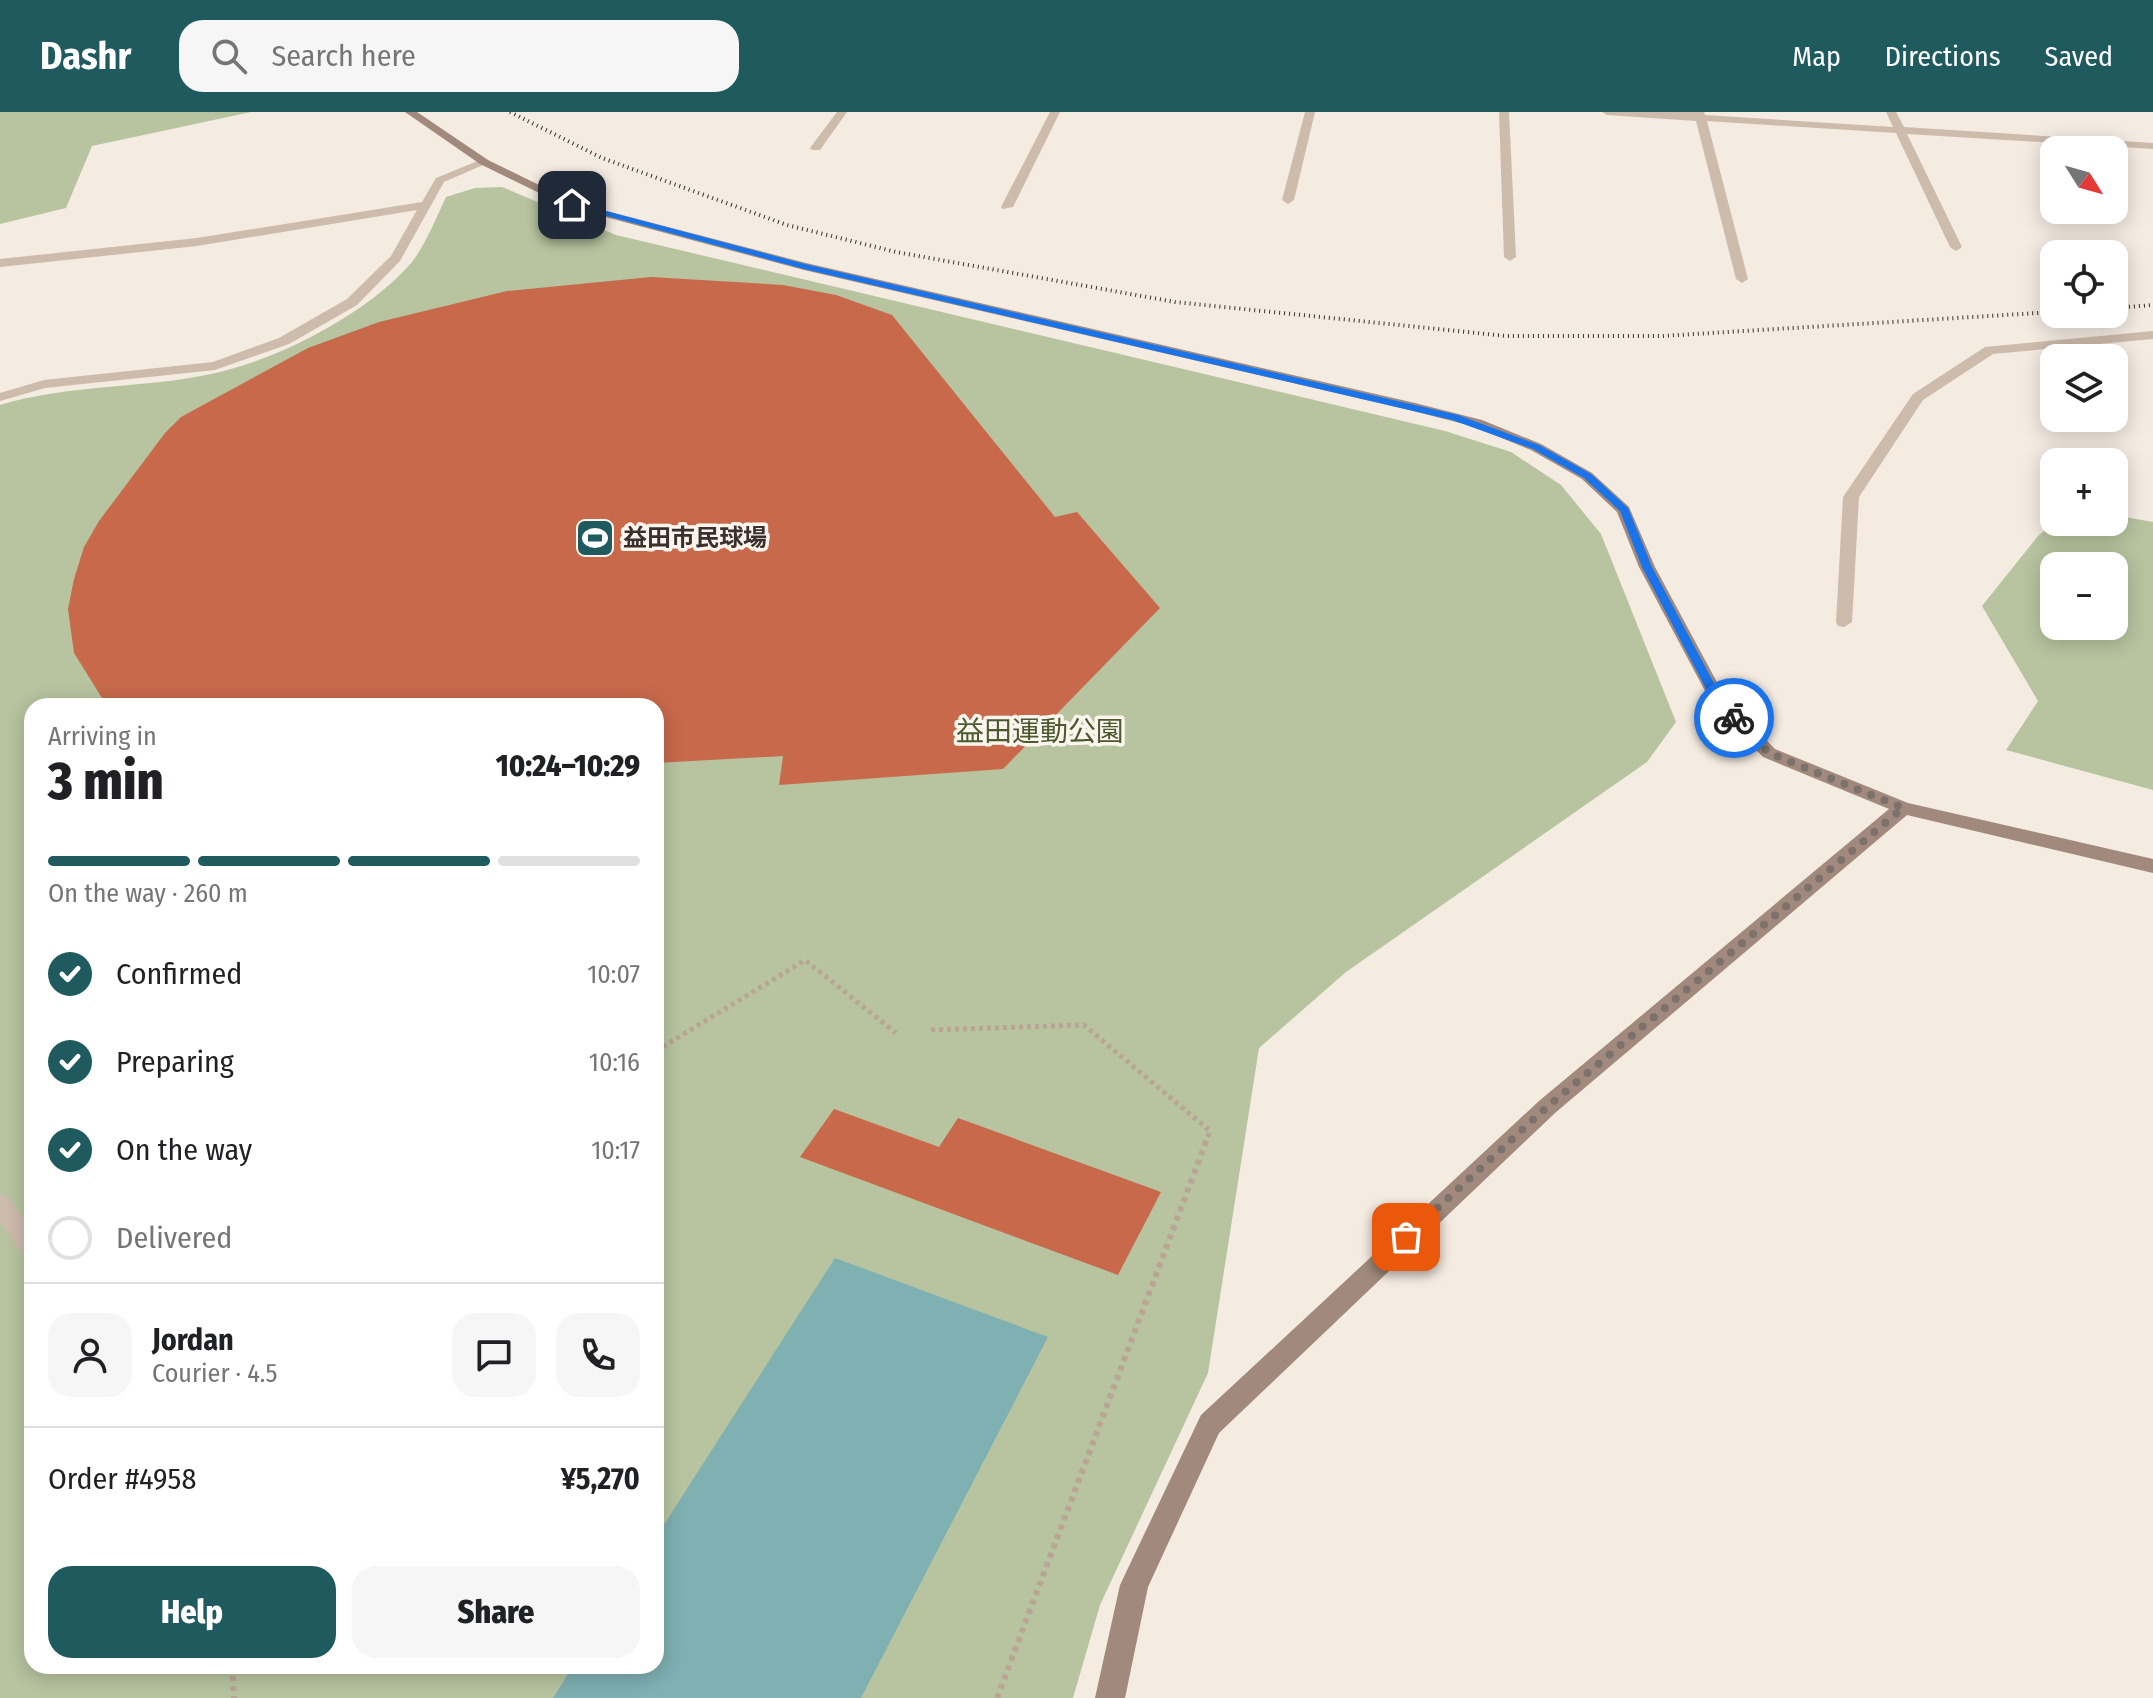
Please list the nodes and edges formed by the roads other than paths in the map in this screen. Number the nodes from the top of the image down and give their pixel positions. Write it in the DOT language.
graph roads {
  1 [pos="410,112"];
  2 [pos="842,112"];
  3 [pos="1055,112"];
  4 [pos="1310,112"];
  5 [pos="1504,112"];
  6 [pos="1607,112"];
  7 [pos="1891,112"];
  8 [pos="1699,115"];
  9 [pos="1899,129"];
  10 [pos="2153,146"];
  11 [pos="816,148"];
  12 [pos="484,162"];
  13 [pos="1288,200"];
  14 [pos="426,205"];
  15 [pos="1007,207"];
  16 [pos="1956,247"];
  17 [pos="1510,257"];
  18 [pos="0,263"];
  19 [pos="1742,279"];
  20 [pos="2153,335"];
  21 [pos="0,397"];
  22 [pos="1844,622"];
  23 [pos="1903,808"];
  24 [pos="2153,866"];
  25 [pos="0,1204"];
  26 [pos="24,1237"];
  27 [pos="1110,1698"];
  1 -- 12 [label="street"];
  2 -- 11 [label="street"];
  3 -- 15 [label="street"];
  4 -- 13 [label="street"];
  5 -- 17 [label="street"];
  6 -- 8 [label="street"];
  7 -- 9 [label="street"];
  8 -- 9 [label="street"];
  8 -- 19 [label="street"];
  9 -- 10 [label="street"];
  9 -- 16 [label="street"];
  12 -- 14 [label="street"];
  12 -- 23 [label="street"];
  14 -- 18 [label="street"];
  14 -- 21 [label="street"];
  20 -- 22 [label="street"];
  23 -- 24 [label="street"];
  23 -- 27 [label="street"];
  25 -- 26 [label="street"];
}
